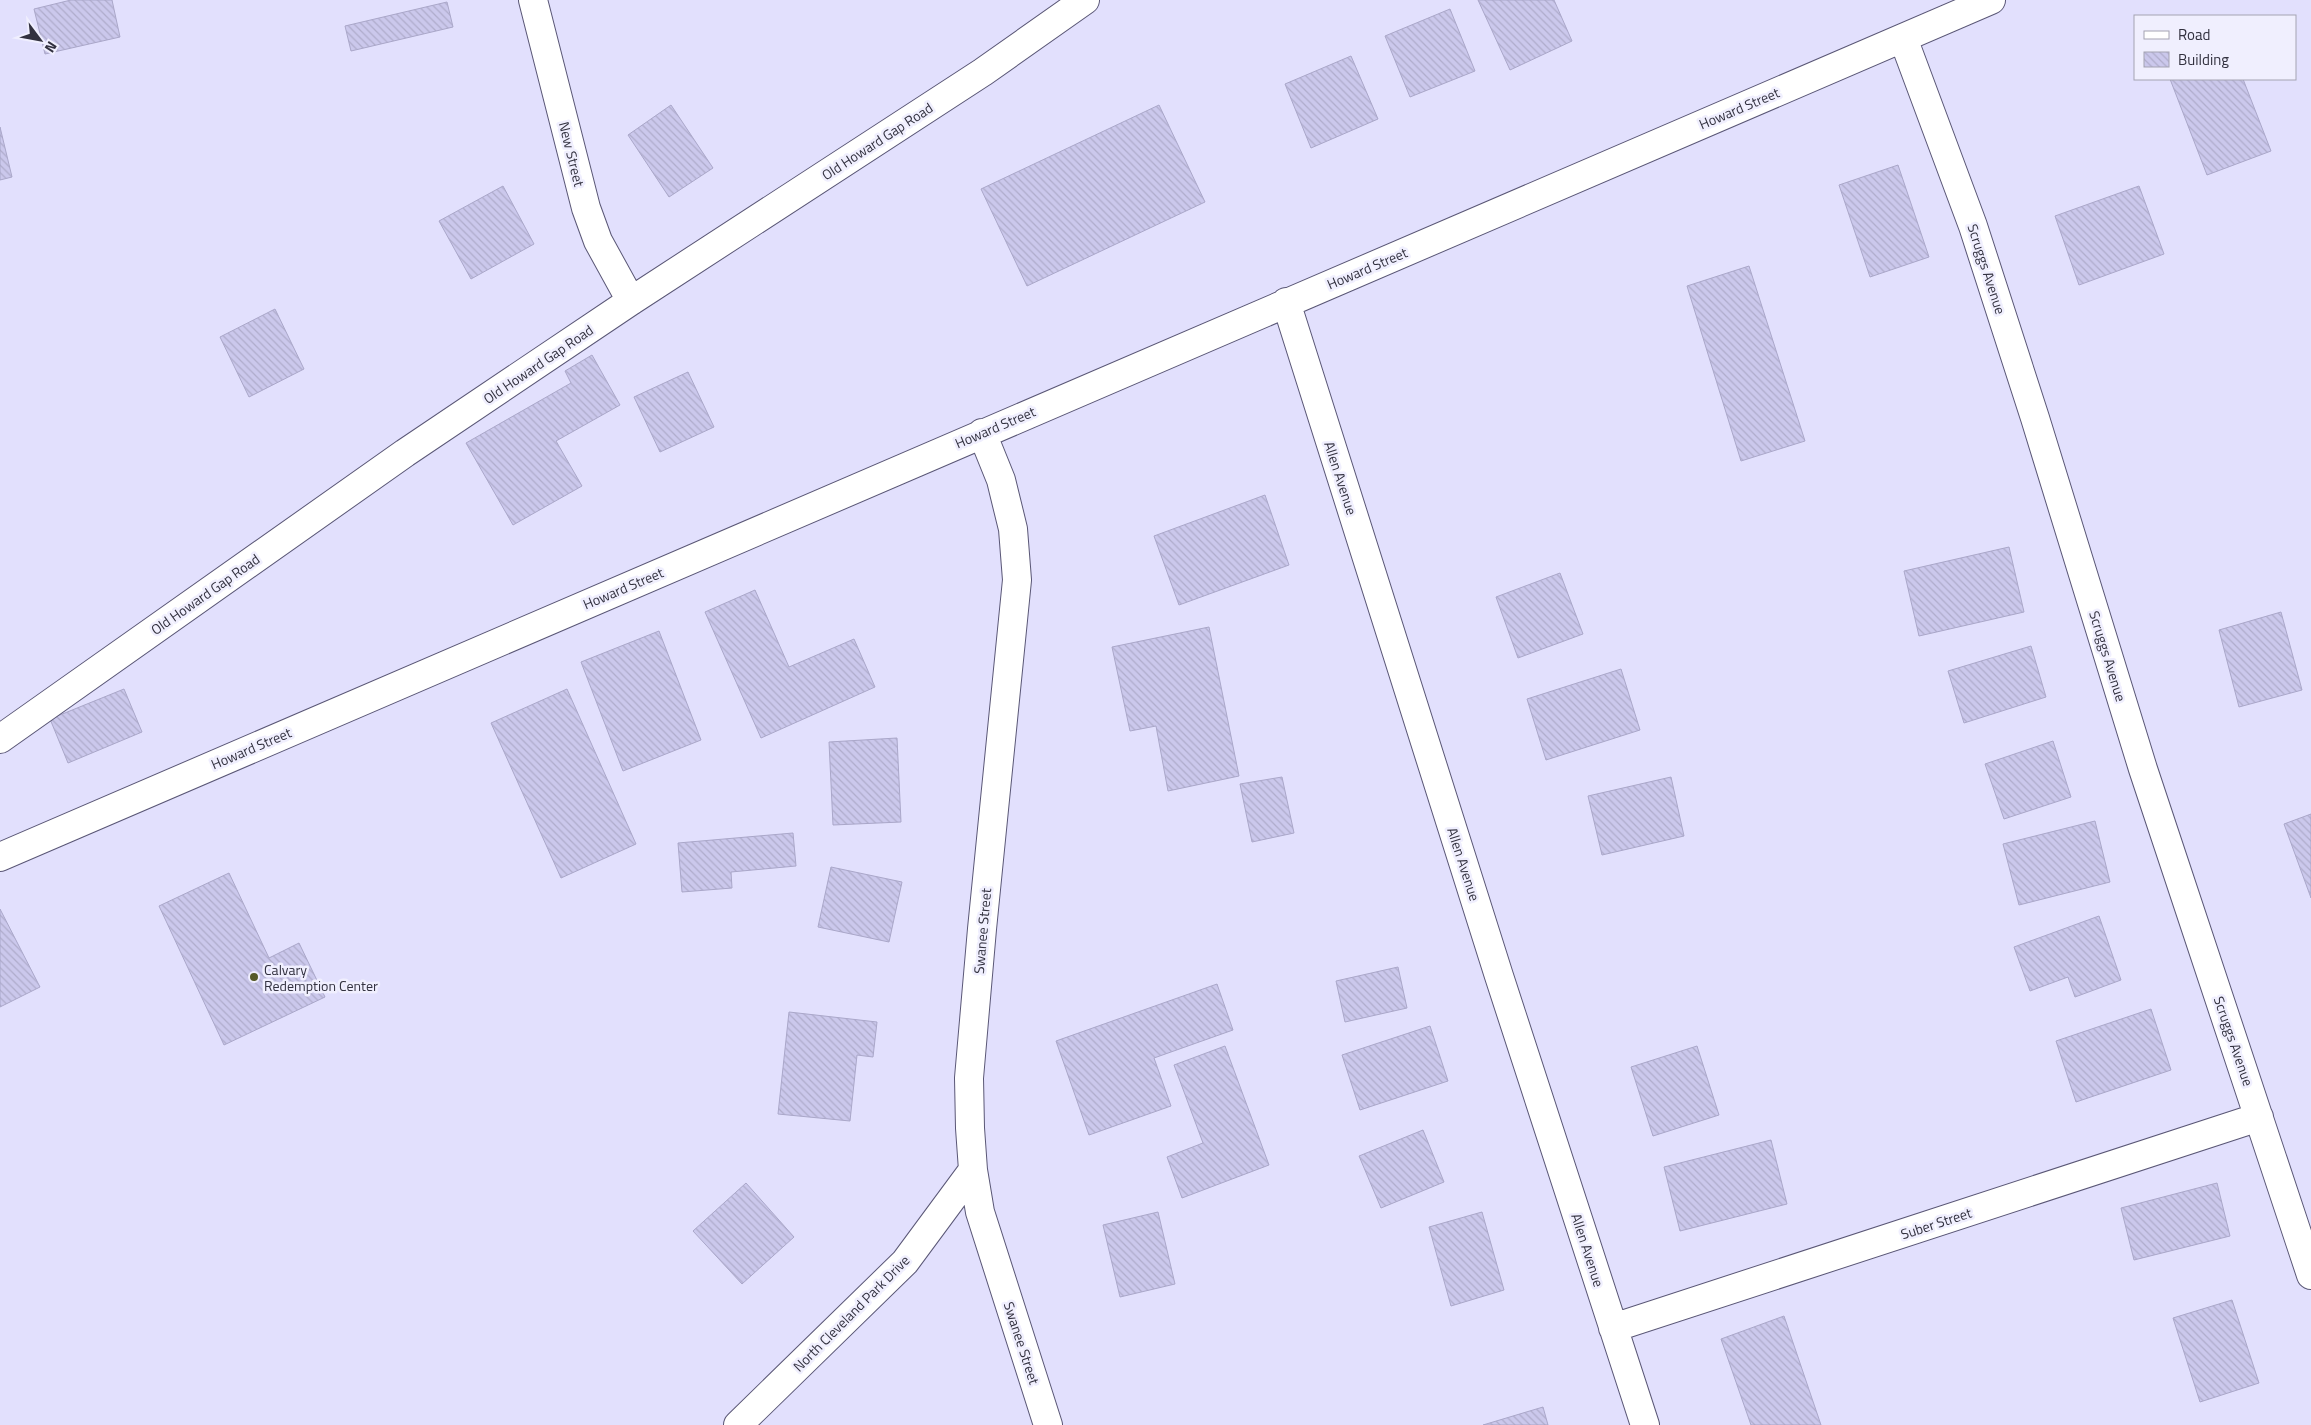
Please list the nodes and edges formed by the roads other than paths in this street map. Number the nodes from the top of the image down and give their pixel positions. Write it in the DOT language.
graph roads {
  1 [pos="533,0"];
  2 [pos="1085,0"];
  3 [pos="1991,0"];
  4 [pos="1903,38"];
  5 [pos="631,301"];
  6 [pos="1286,302"];
  7 [pos="982,433"];
  8 [pos="0,739"];
  9 [pos="0,857"];
  10 [pos="2259,1118"];
  11 [pos="973,1170"];
  12 [pos="2311,1275"];
  13 [pos="1613,1328"];
  14 [pos="738,1425"];
  15 [pos="1048,1425"];
  16 [pos="1645,1425"];
  1 -- 5 [label="street, New Street"];
  2 -- 5 [label="street, Old Howard Gap Road"];
  3 -- 4 [label="street, Howard Street"];
  4 -- 6 [label="street, Howard Street"];
  4 -- 10 [label="street, Scruggs Avenue"];
  5 -- 8 [label="street, Old Howard Gap Road"];
  6 -- 7 [label="street, Howard Street"];
  6 -- 13 [label="street, Allen Avenue"];
  7 -- 9 [label="street, Howard Street"];
  7 -- 11 [label="street, Swanee Street"];
  10 -- 12 [label="street, Scruggs Avenue"];
  10 -- 13 [label="street, Suber Street"];
  11 -- 14 [label="street, North Cleveland Park Drive"];
  11 -- 15 [label="street, Swanee Street"];
  13 -- 16 [label="street, Allen Avenue"];
}
